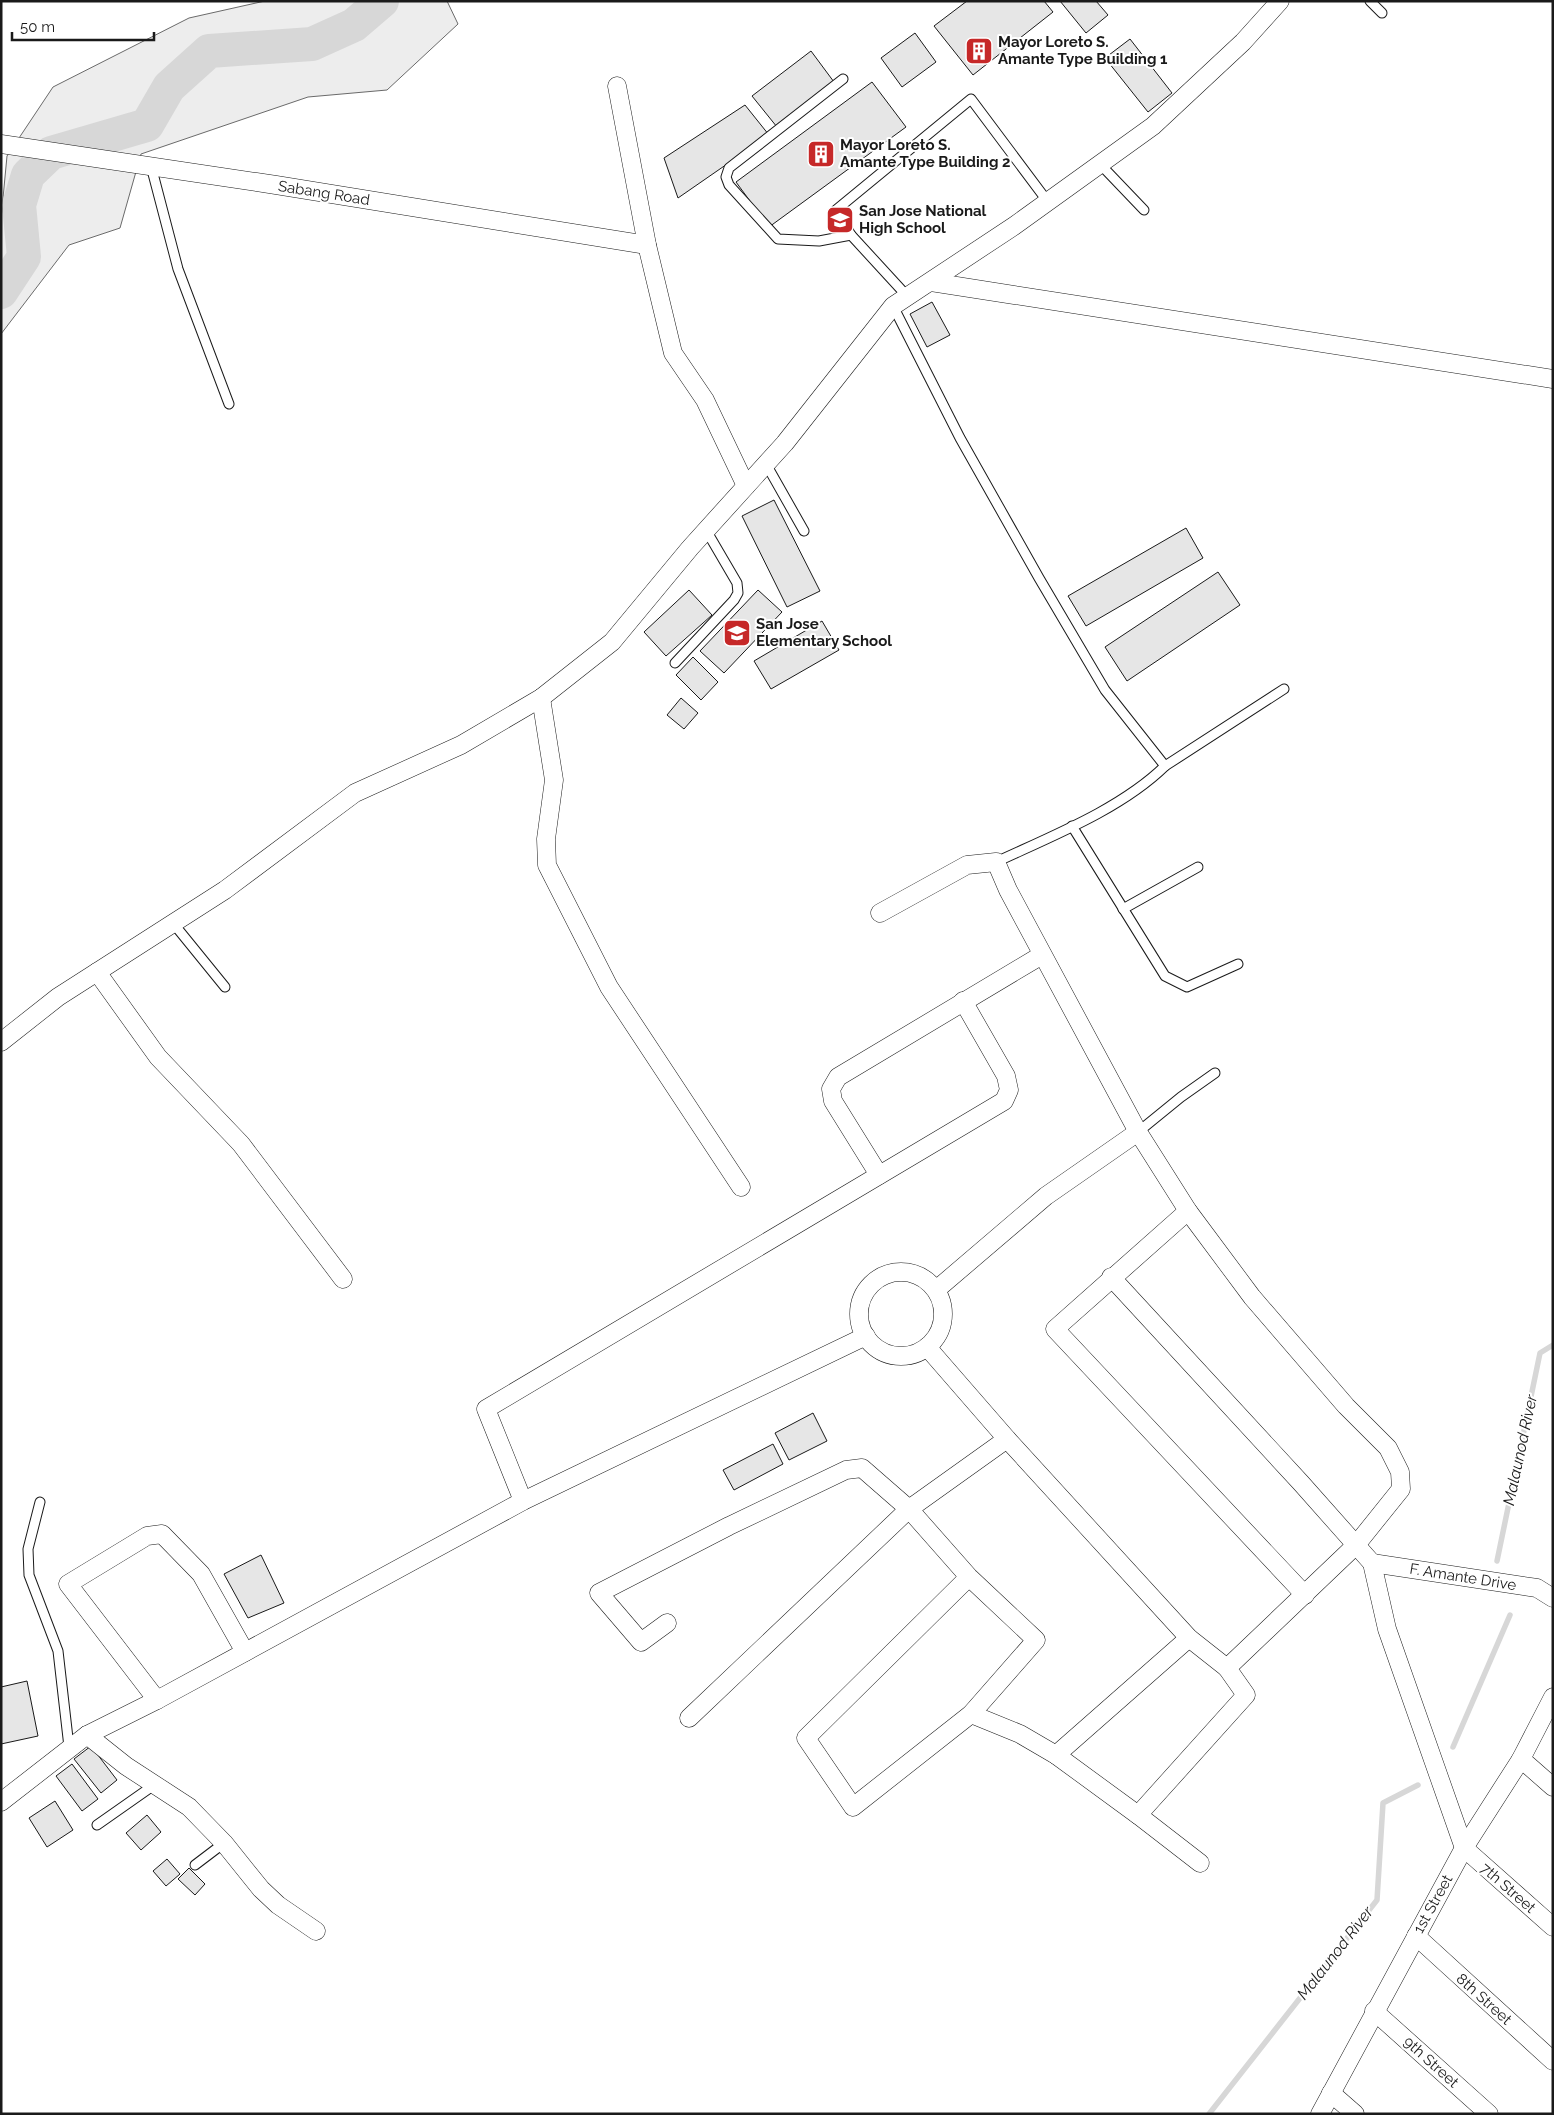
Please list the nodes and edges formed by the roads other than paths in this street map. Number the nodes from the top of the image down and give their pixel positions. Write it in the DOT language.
graph roads {
  1 [pos="1280,1"];
  2 [pos="1370,1"];
  3 [pos="1382,13"];
  4 [pos="843,79"];
  5 [pos="617,86"];
  6 [pos="1,144"];
  7 [pos="1100,164"];
  8 [pos="151,166"];
  9 [pos="1048,202"];
  10 [pos="1144,210"];
  11 [pos="851,234"];
  12 [pos="647,245"];
  13 [pos="931,282"];
  14 [pos="900,301"];
  15 [pos="1553,379"];
  16 [pos="229,404"];
  17 [pos="766,464"];
  18 [pos="746,486"];
  19 [pos="706,530"];
  20 [pos="804,531"];
  21 [pos="675,663"];
  22 [pos="1284,689"];
  23 [pos="542,698"];
  24 [pos="1165,766"];
  25 [pos="1072,826"];
  26 [pos="996,862"];
  27 [pos="1198,867"];
  28 [pos="1123,908"];
  29 [pos="880,912"];
  30 [pos="174,923"];
  31 [pos="1042,955"];
  32 [pos="1238,964"];
  33 [pos="97,972"];
  34 [pos="225,987"];
  35 [pos="963,1001"];
  36 [pos="1,1042"];
  37 [pos="1216,1073"];
  38 [pos="1138,1132"];
  39 [pos="879,1175"];
  40 [pos="741,1186"];
  41 [pos="1188,1211"];
  42 [pos="1111,1278"];
  43 [pos="343,1279"];
  44 [pos="936,1290"];
  45 [pos="866,1336"];
  46 [pos="927,1347"];
  47 [pos="1007,1439"];
  48 [pos="523,1500"];
  49 [pos="40,1502"];
  50 [pos="909,1509"];
  51 [pos="1356,1545"];
  52 [pos="1372,1563"];
  53 [pos="969,1577"];
  54 [pos="1305,1594"];
  55 [pos="1553,1598"];
  56 [pos="668,1623"];
  57 [pos="1189,1638"];
  58 [pos="245,1652"];
  59 [pos="1227,1668"];
  60 [pos="1553,1697"];
  61 [pos="157,1700"];
  62 [pos="971,1714"];
  63 [pos="690,1718"];
  64 [pos="87,1735"];
  65 [pos="69,1747"];
  66 [pos="1056,1755"];
  67 [pos="1521,1759"];
  68 [pos="154,1785"];
  69 [pos="1553,1787"];
  70 [pos="1,1802"];
  71 [pos="1138,1815"];
  72 [pos="97,1825"];
  73 [pos="224,1842"];
  74 [pos="1464,1848"];
  75 [pos="1200,1863"];
  76 [pos="195,1865"];
  77 [pos="1553,1927"];
  78 [pos="316,1931"];
  79 [pos="1416,1936"];
  80 [pos="1374,2011"];
  81 [pos="1553,2061"];
  82 [pos="1331,2092"];
  83 [pos="1320,2114"];
  84 [pos="1355,2114"];
  85 [pos="1488,2114"];
  1 -- 7 [label="street"];
  2 -- 3 [label="lane"];
  4 -- 11 [label="lane"];
  5 -- 12 [label="street"];
  6 -- 8 [label="street, Sabang Road"];
  7 -- 9 [label="street"];
  7 -- 10 [label="lane"];
  8 -- 12 [label="street, Sabang Road"];
  8 -- 16 [label="lane"];
  9 -- 11 [label="lane"];
  9 -- 13 [label="street"];
  11 -- 14 [label="lane"];
  12 -- 18 [label="street"];
  13 -- 14 [label="street"];
  13 -- 15 [label="street"];
  14 -- 17 [label="street"];
  14 -- 24 [label="lane"];
  17 -- 18 [label="street"];
  17 -- 20 [label="lane"];
  18 -- 19 [label="street"];
  19 -- 21 [label="lane"];
  19 -- 23 [label="street"];
  22 -- 24 [label="lane"];
  23 -- 30 [label="street"];
  23 -- 40 [label="street"];
  24 -- 25 [label="lane"];
  25 -- 26 [label="lane"];
  25 -- 28 [label="lane"];
  26 -- 29 [label="street"];
  26 -- 31 [label="street"];
  27 -- 28 [label="lane"];
  28 -- 32 [label="lane"];
  30 -- 33 [label="street"];
  30 -- 34 [label="lane"];
  31 -- 35 [label="street"];
  31 -- 38 [label="street"];
  33 -- 36 [label="street"];
  33 -- 43 [label="street"];
  35 -- 39 [label="street"];
  35 -- 39 [label="street"];
  37 -- 38 [label="lane"];
  38 -- 41 [label="street"];
  38 -- 44 [label="street"];
  39 -- 48 [label="street"];
  41 -- 42 [label="street"];
  41 -- 51 [label="street"];
  42 -- 51 [label="street"];
  42 -- 54 [label="street"];
  44 -- 45 [label="street"];
  44 -- 46 [label="street"];
  45 -- 46 [label="street"];
  45 -- 48 [label="street"];
  46 -- 47 [label="street"];
  47 -- 50 [label="street"];
  47 -- 57 [label="street"];
  48 -- 58 [label="street"];
  49 -- 65 [label="lane"];
  50 -- 53 [label="street"];
  50 -- 56 [label="street"];
  50 -- 63 [label="street"];
  51 -- 52 [label="street"];
  51 -- 54 [label="street"];
  52 -- 55 [label="street, F. Amante Drive"];
  52 -- 74 [label="street"];
  53 -- 62 [label="street"];
  53 -- 62 [label="street"];
  54 -- 59 [label="street"];
  57 -- 59 [label="street"];
  57 -- 66 [label="street"];
  58 -- 61 [label="street"];
  58 -- 61 [label="street"];
  59 -- 71 [label="street"];
  60 -- 67 [label="street, 1st Street"];
  61 -- 64 [label="street"];
  62 -- 66 [label="street"];
  64 -- 65 [label="street"];
  64 -- 68 [label="street"];
  65 -- 70 [label="street"];
  66 -- 71 [label="street"];
  67 -- 69 [label="street"];
  67 -- 74 [label="street, 1st Street"];
  68 -- 72 [label="lane"];
  68 -- 73 [label="street"];
  71 -- 75 [label="street"];
  73 -- 76 [label="lane"];
  73 -- 78 [label="street"];
  74 -- 77 [label="street, 7th Street"];
  74 -- 79 [label="street, 1st Street"];
  79 -- 80 [label="street, 1st Street"];
  79 -- 81 [label="street, 8th Street"];
  80 -- 82 [label="street, 1st Street"];
  80 -- 85 [label="street, 9th Street"];
  82 -- 83 [label="street, 1st Street"];
  82 -- 84 [label="street"];
}
